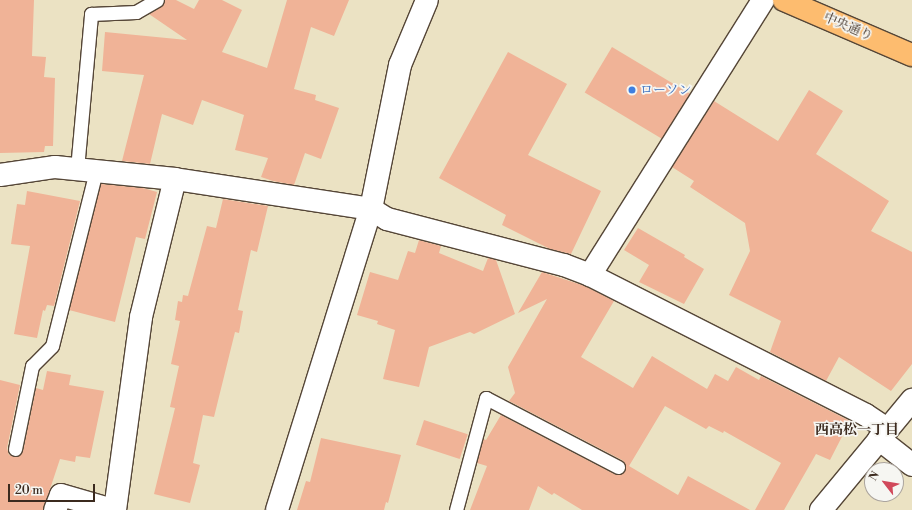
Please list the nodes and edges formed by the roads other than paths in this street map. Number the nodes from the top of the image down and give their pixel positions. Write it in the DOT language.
graph roads {
  1 [pos="157,0"];
  2 [pos="427,0"];
  3 [pos="763,0"];
  4 [pos="784,0"];
  5 [pos="912,55"];
  6 [pos="87,170"];
  7 [pos="0,175"];
  8 [pos="175,179"];
  9 [pos="371,209"];
  10 [pos="590,275"];
  11 [pos="912,400"];
  12 [pos="883,434"];
  13 [pos="15,449"];
  14 [pos="912,465"];
  15 [pos="618,467"];
  16 [pos="55,510"];
  17 [pos="114,510"];
  18 [pos="277,510"];
  19 [pos="456,510"];
  20 [pos="821,510"];
  1 -- 6 [label="lane"];
  2 -- 9 [label="street"];
  3 -- 10 [label="street"];
  4 -- 5 [label="highway, 中央通り"];
  6 -- 7 [label="street"];
  6 -- 8 [label="street"];
  6 -- 13 [label="lane"];
  8 -- 9 [label="street"];
  8 -- 17 [label="street"];
  9 -- 10 [label="street"];
  9 -- 18 [label="street"];
  10 -- 12 [label="street"];
  11 -- 12 [label="street"];
  12 -- 14 [label="street"];
  12 -- 20 [label="street"];
  15 -- 19 [label="lane"];
  16 -- 17 [label="street"];
}
